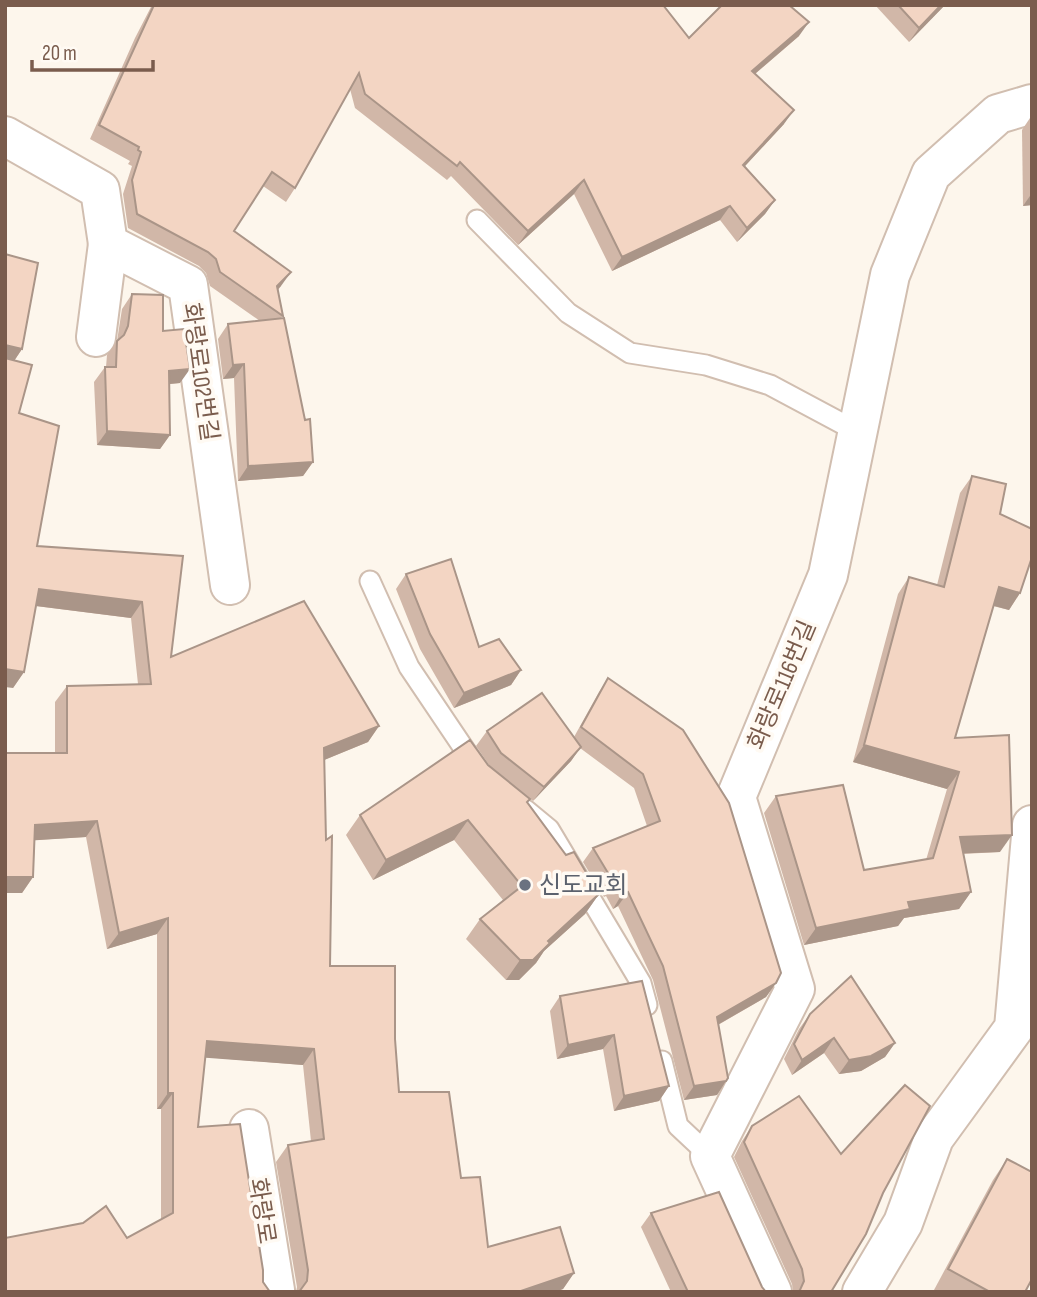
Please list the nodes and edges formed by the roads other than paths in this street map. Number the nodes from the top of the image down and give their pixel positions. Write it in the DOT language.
graph roads {
  1 [pos="1032,104"];
  2 [pos="5,136"];
  3 [pos="477,220"];
  4 [pos="108,244"];
  5 [pos="96,337"];
  6 [pos="858,432"];
  7 [pos="370,580"];
  8 [pos="230,585"];
  9 [pos="492,783"];
  10 [pos="511,799"];
  11 [pos="1032,825"];
  12 [pos="651,1022"];
  13 [pos="658,1048"];
  14 [pos="249,1129"];
  15 [pos="710,1156"];
  16 [pos="275,1291"];
  17 [pos="772,1292"];
  18 [pos="862,1292"];
  1 -- 6 [label="street, 화랑로116번길"];
  2 -- 4 [label="street"];
  3 -- 6 [label="lane"];
  4 -- 5 [label="street"];
  4 -- 8 [label="street, 화랑로102번길"];
  6 -- 15 [label="street, 화랑로116번길"];
  7 -- 9 [label="lane"];
  10 -- 12 [label="lane"];
  11 -- 18 [label="street"];
  13 -- 15 [label="lane"];
  14 -- 16 [label="street, 화랑로"];
  15 -- 17 [label="street"];
}
